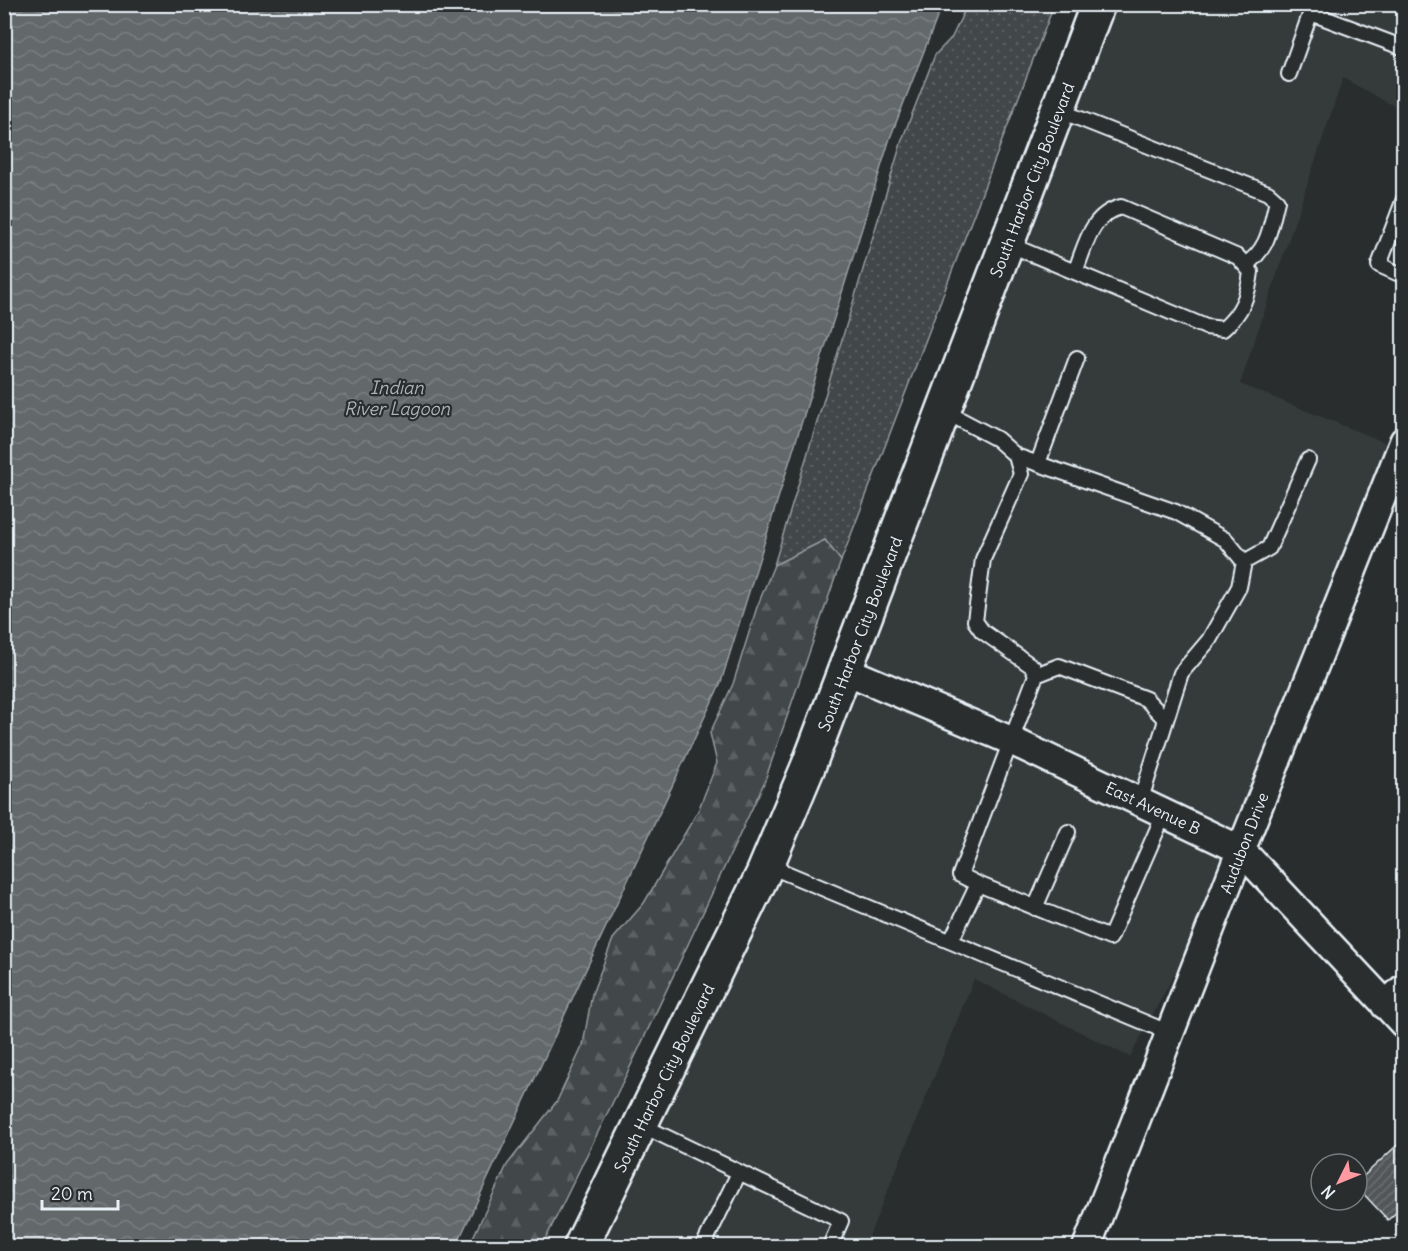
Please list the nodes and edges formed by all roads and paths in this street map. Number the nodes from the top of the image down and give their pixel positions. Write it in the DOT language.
graph roads {
  1 [pos="1098,4"];
  2 [pos="1312,9"];
  3 [pos="1404,48"];
  4 [pos="1288,74"];
  5 [pos="1058,110"];
  6 [pos="1404,199"];
  7 [pos="1008,244"];
  8 [pos="1245,265"];
  9 [pos="1075,272"];
  10 [pos="1404,276"];
  11 [pos="1077,358"];
  12 [pos="944,411"];
  13 [pos="1403,447"];
  14 [pos="1016,456"];
  15 [pos="1308,460"];
  16 [pos="1038,463"];
  17 [pos="1244,562"];
  18 [pos="847,671"];
  19 [pos="1035,675"];
  20 [pos="1165,719"];
  21 [pos="1012,741"];
  22 [pos="1140,802"];
  23 [pos="1164,814"];
  24 [pos="1068,832"];
  25 [pos="1241,850"];
  26 [pos="767,865"];
  27 [pos="978,884"];
  28 [pos="1035,908"];
  29 [pos="951,941"];
  30 [pos="1398,1005"];
  31 [pos="1170,1033"];
  32 [pos="641,1125"];
  33 [pos="740,1173"];
  34 [pos="581,1246"];
  35 [pos="703,1246"];
  36 [pos="830,1246"];
  37 [pos="1088,1246"];
  1 -- 5 [label="main road, South Harbor City Boulevard"];
  2 -- 3 [label="lane"];
  2 -- 4 [label="lane"];
  5 -- 7 [label="main road, South Harbor City Boulevard"];
  5 -- 8 [label="lane"];
  6 -- 10 [label="lane"];
  7 -- 9 [label="lane"];
  7 -- 12 [label="main road, South Harbor City Boulevard"];
  8 -- 9 [label="lane"];
  8 -- 9 [label="lane"];
  11 -- 16 [label="lane"];
  12 -- 14 [label="lane"];
  12 -- 18 [label="main road, South Harbor City Boulevard"];
  13 -- 25 [label="street, Audubon Drive"];
  14 -- 16 [label="lane"];
  14 -- 19 [label="lane"];
  15 -- 17 [label="lane"];
  16 -- 17 [label="lane"];
  17 -- 20 [label="lane"];
  18 -- 21 [label="street, East Avenue B"];
  18 -- 26 [label="main road, South Harbor City Boulevard"];
  19 -- 20 [label="lane"];
  19 -- 21 [label="lane"];
  20 -- 22 [label="lane"];
  21 -- 22 [label="street, East Avenue B"];
  21 -- 27 [label="lane"];
  22 -- 23 [label="street, East Avenue B"];
  23 -- 25 [label="street, East Avenue B"];
  23 -- 28 [label="lane"];
  24 -- 28 [label="lane"];
  25 -- 30 [label="street, East Avenue B"];
  25 -- 31 [label="street, Audubon Drive"];
  26 -- 29 [label="lane"];
  26 -- 32 [label="main road, South Harbor City Boulevard"];
  27 -- 28 [label="lane"];
  27 -- 29 [label="lane"];
  29 -- 31 [label="lane"];
  31 -- 37 [label="street, Audubon Drive"];
  32 -- 33 [label="lane"];
  32 -- 34 [label="main road, South Harbor City Boulevard"];
  33 -- 35 [label="lane"];
  33 -- 36 [label="lane"];
}
